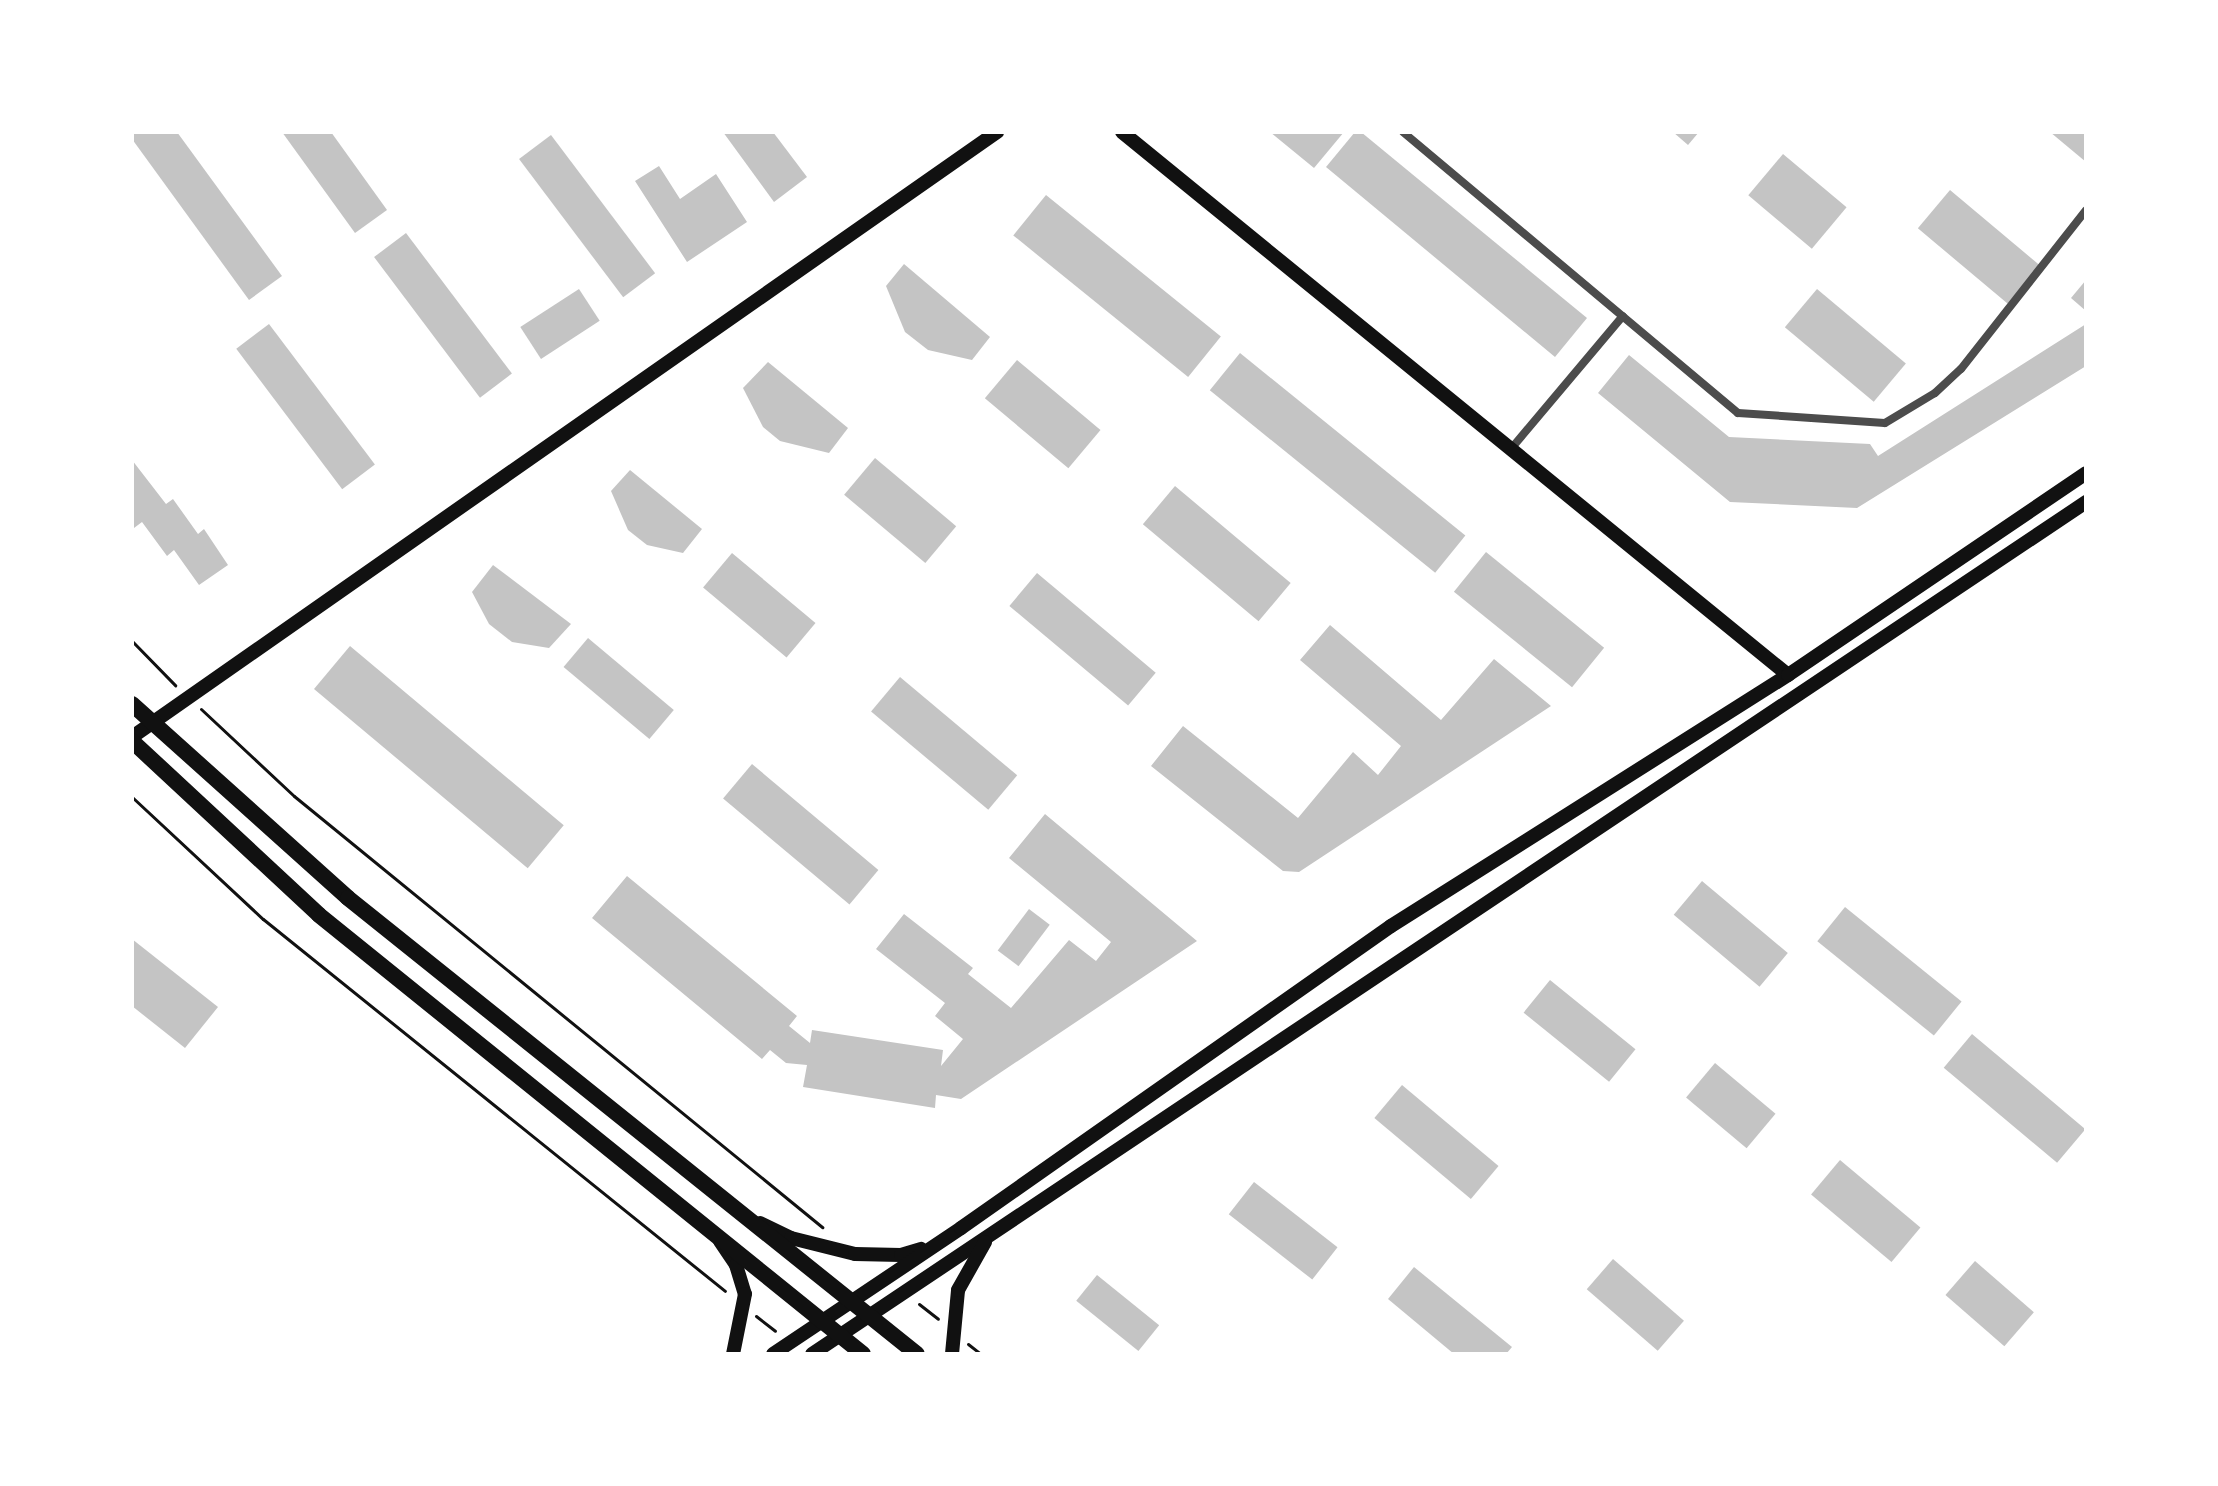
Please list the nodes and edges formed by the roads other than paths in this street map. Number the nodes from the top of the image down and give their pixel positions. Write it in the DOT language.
graph roads {
  1 [pos="997,132"];
  2 [pos="1122,132"];
  3 [pos="1403,132"];
  4 [pos="2086,210"];
  5 [pos="1623,316"];
  6 [pos="1510,450"];
  7 [pos="2086,473"];
  8 [pos="2086,502"];
  9 [pos="1788,675"];
  10 [pos="132,704"];
  11 [pos="152,723"];
  12 [pos="132,739"];
  13 [pos="743,1215"];
  14 [pos="990,1235"];
  15 [pos="718,1237"];
  16 [pos="936,1244"];
  17 [pos="852,1302"];
  18 [pos="869,1315"];
  19 [pos="822,1321"];
  20 [pos="839,1335"];
  21 [pos="733,1354"];
  22 [pos="773,1354"];
  23 [pos="812,1354"];
  24 [pos="863,1354"];
  25 [pos="917,1354"];
  26 [pos="952,1354"];
  1 -- 11 [label="main road"];
  2 -- 6 [label="main road"];
  3 -- 5 [label="street"];
  4 -- 5 [label="street"];
  5 -- 6 [label="street"];
  6 -- 9 [label="main road"];
  7 -- 9 [label="main road"];
  8 -- 14 [label="main road"];
  9 -- 16 [label="main road"];
  10 -- 11 [label="main road"];
  11 -- 12 [label="main road"];
  11 -- 13 [label="main road"];
  12 -- 15 [label="main road"];
  13 -- 16 [label="main road"];
  13 -- 17 [label="main road"];
  14 -- 18 [label="main road"];
  14 -- 26 [label="main road"];
  15 -- 19 [label="main road"];
  15 -- 21 [label="main road"];
  16 -- 17 [label="main road"];
  17 -- 18 [label="main road"];
  17 -- 19 [label="main road"];
  18 -- 20 [label="main road"];
  18 -- 25 [label="main road"];
  19 -- 20 [label="main road"];
  19 -- 22 [label="main road"];
  20 -- 23 [label="main road"];
  20 -- 24 [label="main road"];
}
